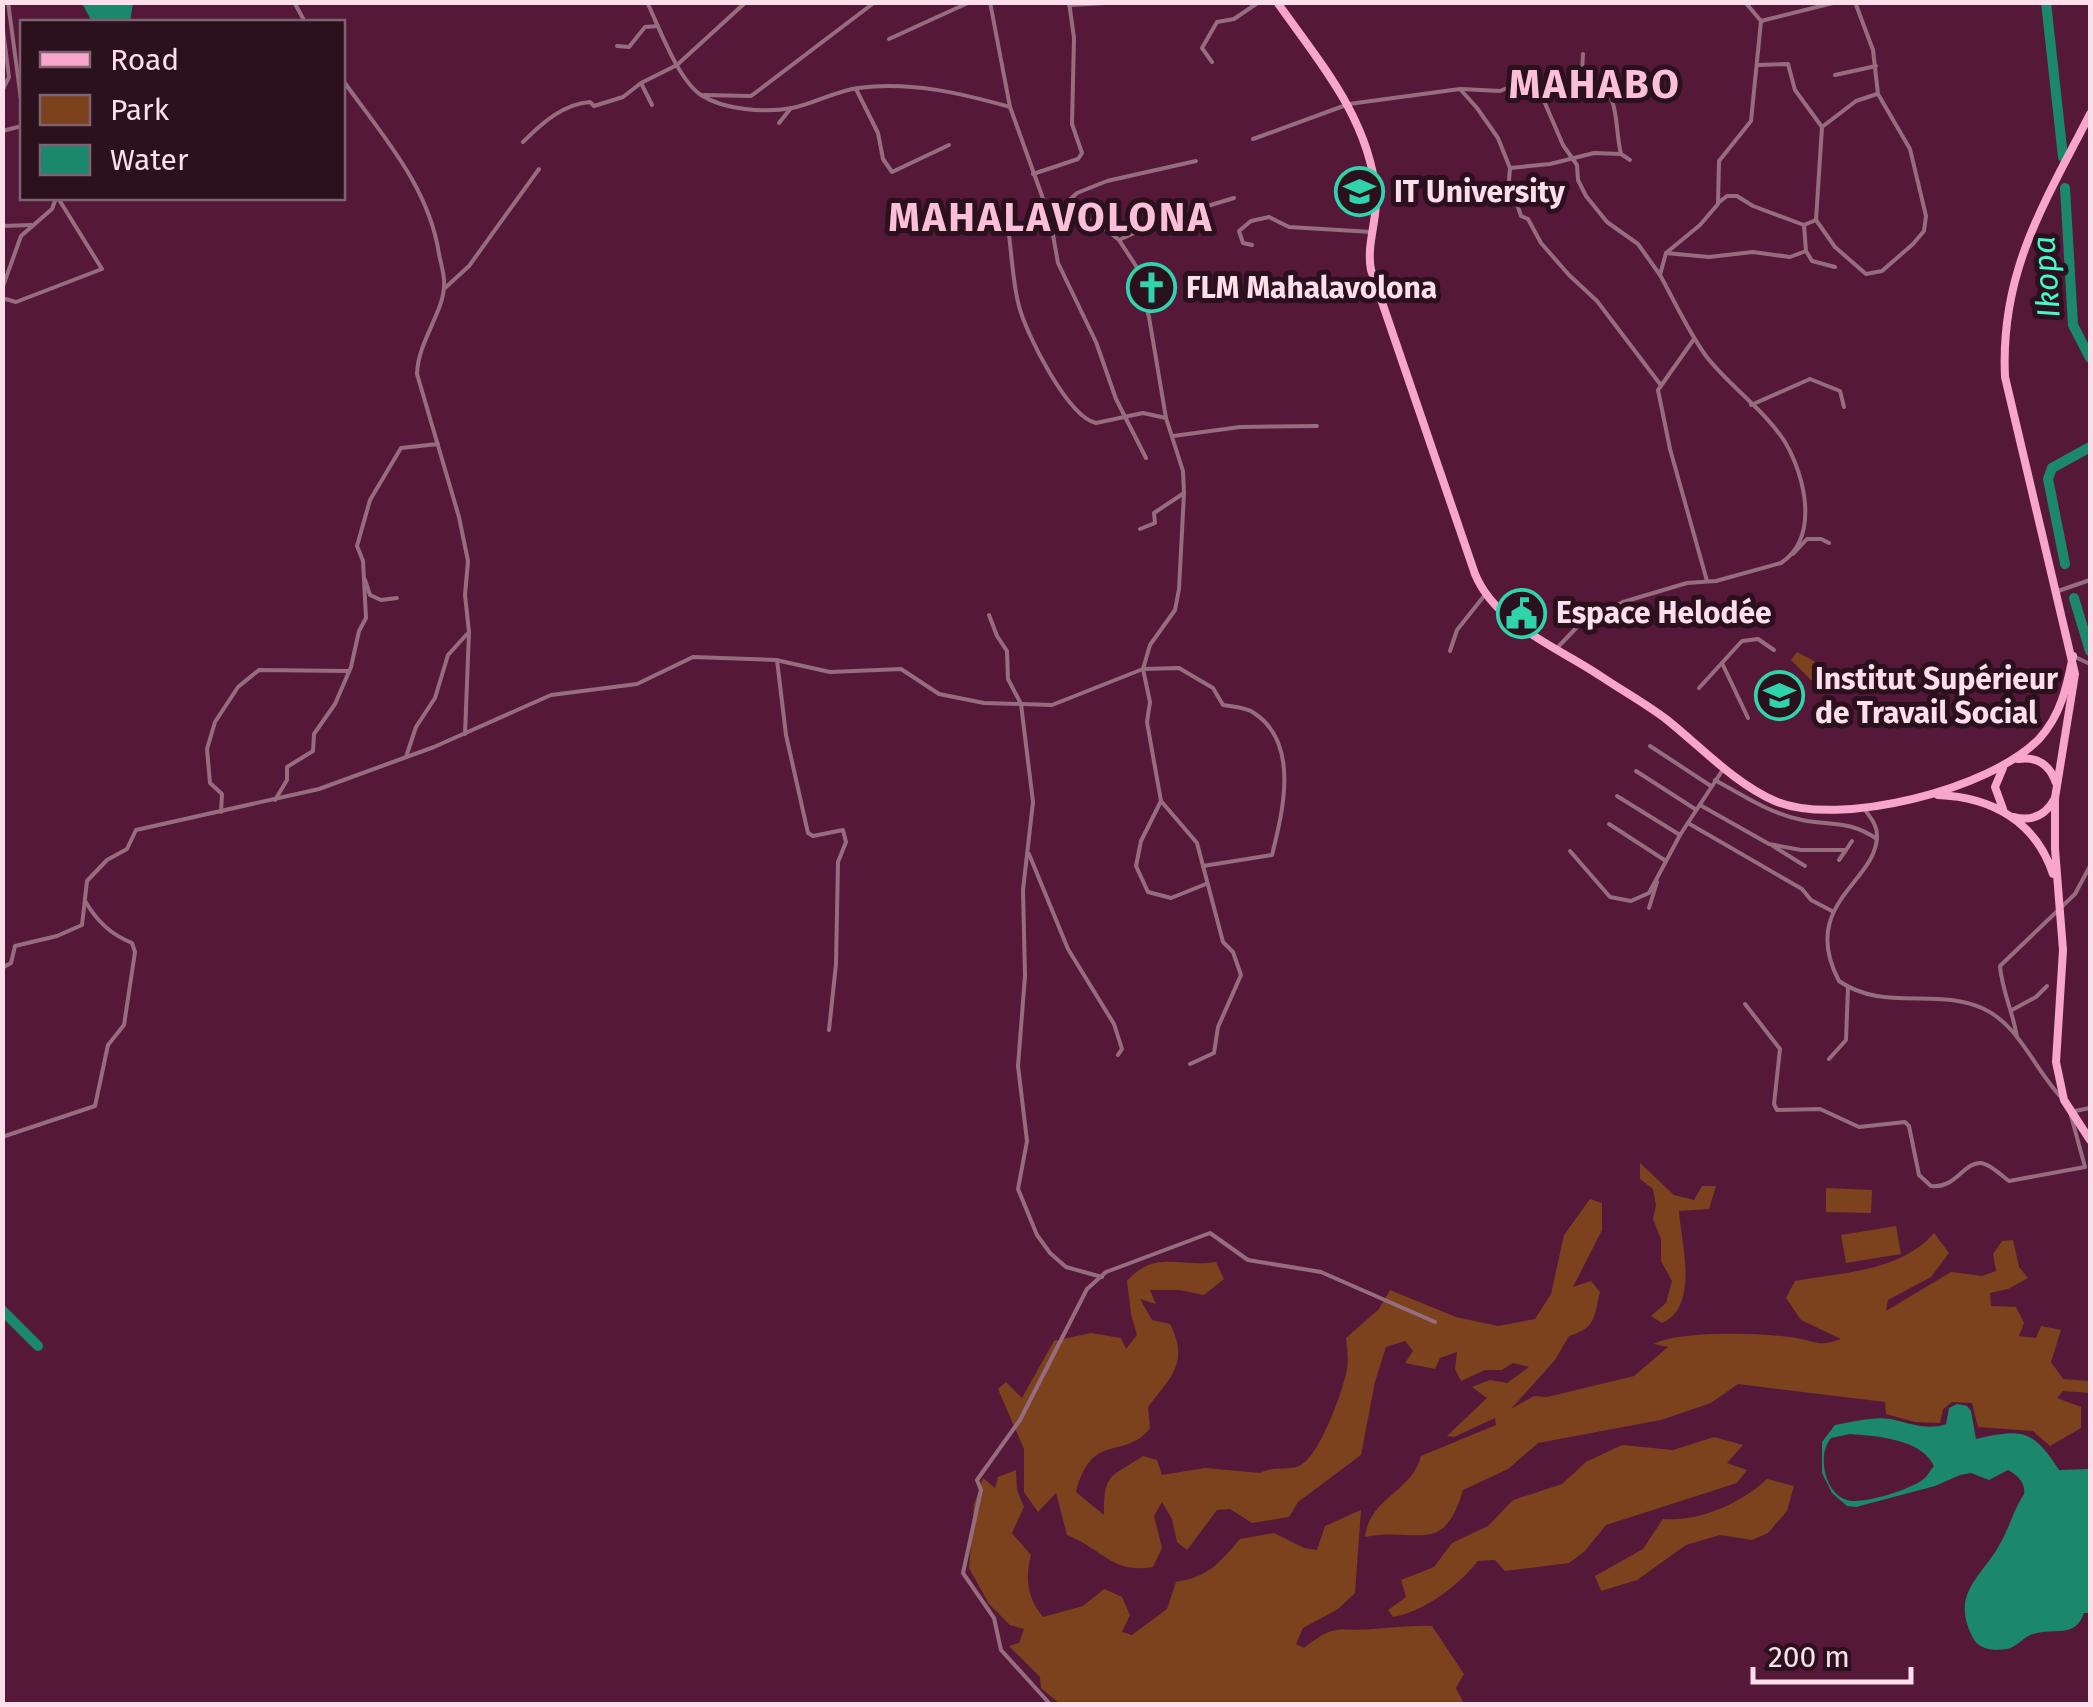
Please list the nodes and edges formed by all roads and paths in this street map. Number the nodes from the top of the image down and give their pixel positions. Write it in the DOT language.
graph roads {
  1 [pos="646,2"];
  2 [pos="746,2"];
  3 [pos="874,2"];
  4 [pos="970,2"];
  5 [pos="990,2"];
  6 [pos="1126,2"];
  7 [pos="1259,2"];
  8 [pos="1277,2"];
  9 [pos="1745,2"];
  10 [pos="1836,2"];
  11 [pos="1855,2"];
  12 [pos="1069,4"];
  13 [pos="10,7"];
  14 [pos="2,20"];
  15 [pos="1761,21"];
  16 [pos="658,26"];
  17 [pos="889,38"];
  18 [pos="617,46"];
  19 [pos="1584,54"];
  20 [pos="1212,62"];
  21 [pos="677,65"];
  22 [pos="1757,65"];
  23 [pos="1876,66"];
  24 [pos="1835,75"];
  25 [pos="345,83"];
  26 [pos="640,83"];
  27 [pos="855,88"];
  28 [pos="2,90"];
  29 [pos="20,90"];
  30 [pos="1460,90"];
  31 [pos="700,94"];
  32 [pos="1878,94"];
  33 [pos="1349,104"];
  34 [pos="652,105"];
  35 [pos="1010,107"];
  36 [pos="791,108"];
  37 [pos="2090,114"];
  38 [pos="778,123"];
  39 [pos="1822,127"];
  40 [pos="1253,139"];
  41 [pos="523,142"];
  42 [pos="949,145"];
  43 [pos="1622,154"];
  44 [pos="1573,159"];
  45 [pos="1630,160"];
  46 [pos="1196,161"];
  47 [pos="1510,168"];
  48 [pos="539,169"];
  49 [pos="1033,174"];
  50 [pos="1544,191"];
  51 [pos="1514,196"];
  52 [pos="1234,198"];
  53 [pos="56,200"];
  54 [pos="58,200"];
  55 [pos="1718,204"];
  56 [pos="1051,217"];
  57 [pos="1816,220"];
  58 [pos="31,225"];
  59 [pos="1804,225"];
  60 [pos="2,226"];
  61 [pos="1372,232"];
  62 [pos="1119,240"];
  63 [pos="1252,245"];
  64 [pos="1806,251"];
  65 [pos="1666,253"];
  66 [pos="1835,267"];
  67 [pos="1660,275"];
  68 [pos="445,288"];
  69 [pos="2,289"];
  70 [pos="2,298"];
  71 [pos="1694,338"];
  72 [pos="1660,384"];
  73 [pos="1750,406"];
  74 [pos="1844,407"];
  75 [pos="1128,418"];
  76 [pos="1166,418"];
  77 [pos="1317,426"];
  78 [pos="1173,436"];
  79 [pos="438,444"];
  80 [pos="1146,458"];
  81 [pos="1184,493"];
  82 [pos="1140,529"];
  83 [pos="1828,543"];
  84 [pos="1790,557"];
  85 [pos="365,578"];
  86 [pos="2090,580"];
  87 [pos="1707,581"];
  88 [pos="2058,590"];
  89 [pos="1484,595"];
  90 [pos="397,598"];
  91 [pos="988,614"];
  92 [pos="469,632"];
  93 [pos="1558,648"];
  94 [pos="1774,650"];
  95 [pos="1450,651"];
  96 [pos="2073,656"];
  97 [pos="776,660"];
  98 [pos="1722,664"];
  99 [pos="2090,664"];
  100 [pos="1143,669"];
  101 [pos="350,671"];
  102 [pos="1699,688"];
  103 [pos="1021,704"];
  104 [pos="1748,718"];
  105 [pos="464,734"];
  106 [pos="1650,746"];
  107 [pos="406,758"];
  108 [pos="2014,760"];
  109 [pos="2004,766"];
  110 [pos="1725,767"];
  111 [pos="1636,772"];
  112 [pos="1713,783"];
  113 [pos="2055,794"];
  114 [pos="1928,795"];
  115 [pos="1617,796"];
  116 [pos="275,800"];
  117 [pos="1161,800"];
  118 [pos="1863,807"];
  119 [pos="1698,808"];
  120 [pos="221,812"];
  121 [pos="2008,814"];
  122 [pos="1688,822"];
  123 [pos="1609,824"];
  124 [pos="1680,835"];
  125 [pos="1878,840"];
  126 [pos="1852,842"];
  127 [pos="1769,844"];
  128 [pos="1846,850"];
  129 [pos="1570,851"];
  130 [pos="1029,854"];
  131 [pos="1838,860"];
  132 [pos="1666,861"];
  133 [pos="1203,866"];
  134 [pos="1805,866"];
  135 [pos="2090,866"];
  136 [pos="1657,877"];
  137 [pos="1206,884"];
  138 [pos="84,901"];
  139 [pos="2060,904"];
  140 [pos="1649,908"];
  141 [pos="1833,911"];
  142 [pos="2,968"];
  143 [pos="2046,986"];
  144 [pos="1848,987"];
  145 [pos="1745,1004"];
  146 [pos="2012,1010"];
  147 [pos="829,1030"];
  148 [pos="2017,1039"];
  149 [pos="1118,1055"];
  150 [pos="1829,1059"];
  151 [pos="1190,1064"];
  152 [pos="2064,1100"];
  153 [pos="2090,1108"];
  154 [pos="2070,1112"];
  155 [pos="2,1137"];
  156 [pos="2090,1140"];
  157 [pos="1102,1277"];
  158 [pos="1436,1322"];
  159 [pos="1050,1704"];
  1 -- 16 [label="street"];
  2 -- 21 [label="street"];
  3 -- 31 [label="street"];
  4 -- 17 [label="street"];
  5 -- 35 [label="street"];
  6 -- 12 [label="street"];
  7 -- 20 [label="street"];
  8 -- 33 [label="main road"];
  9 -- 15 [label="street"];
  10 -- 15 [label="street"];
  11 -- 23 [label="street"];
  12 -- 49 [label="street"];
  13 -- 14 [label="street"];
  13 -- 29 [label="street"];
  14 -- 28 [label="street"];
  15 -- 22 [label="street"];
  16 -- 18 [label="street"];
  16 -- 21 [label="street"];
  19 -- 43 [label="street"];
  21 -- 26 [label="street"];
  21 -- 31 [label="street"];
  22 -- 39 [label="street"];
  22 -- 55 [label="street"];
  23 -- 24 [label="street"];
  23 -- 32 [label="street"];
  25 -- 68 [label="street"];
  26 -- 34 [label="street"];
  26 -- 41 [label="street"];
  27 -- 35 [label="street"];
  27 -- 36 [label="street"];
  27 -- 42 [label="street"];
  30 -- 33 [label="street"];
  30 -- 44 [label="street"];
  30 -- 47 [label="street"];
  31 -- 36 [label="street"];
  32 -- 39 [label="street"];
  32 -- 57 [label="street"];
  33 -- 40 [label="street"];
  33 -- 61 [label="main road"];
  35 -- 49 [label="street"];
  36 -- 38 [label="street"];
  37 -- 88 [label="main road"];
  39 -- 57 [label="street"];
  43 -- 44 [label="street"];
  43 -- 45 [label="street"];
  44 -- 47 [label="street"];
  44 -- 67 [label="street"];
  46 -- 56 [label="street"];
  47 -- 51 [label="street"];
  48 -- 68 [label="street"];
  49 -- 56 [label="street"];
  50 -- 51 [label="street"];
  51 -- 72 [label="street"];
  52 -- 62 [label="street"];
  53 -- 58 [label="street"];
  54 -- 70 [label="street"];
  55 -- 59 [label="street"];
  55 -- 65 [label="street"];
  56 -- 62 [label="street"];
  56 -- 75 [label="street"];
  56 -- 75 [label="street"];
  57 -- 59 [label="street"];
  58 -- 60 [label="street"];
  58 -- 69 [label="street"];
  59 -- 64 [label="street"];
  61 -- 63 [label="street"];
  61 -- 89 [label="main road"];
  62 -- 76 [label="street"];
  64 -- 65 [label="street"];
  64 -- 66 [label="street"];
  65 -- 67 [label="street"];
  67 -- 71 [label="street"];
  68 -- 79 [label="street"];
  71 -- 72 [label="street"];
  71 -- 73 [label="street"];
  72 -- 87 [label="street"];
  73 -- 74 [label="street"];
  73 -- 84 [label="street"];
  75 -- 76 [label="street"];
  75 -- 80 [label="street"];
  76 -- 78 [label="street"];
  77 -- 78 [label="street"];
  78 -- 81 [label="street"];
  79 -- 85 [label="street"];
  79 -- 92 [label="street"];
  81 -- 82 [label="street"];
  81 -- 100 [label="street"];
  83 -- 84 [label="street"];
  84 -- 87 [label="street"];
  85 -- 90 [label="street"];
  85 -- 101 [label="street"];
  86 -- 88 [label="street"];
  87 -- 93 [label="street"];
  88 -- 96 [label="main road"];
  89 -- 93 [label="main road"];
  89 -- 95 [label="street"];
  91 -- 103 [label="street"];
  92 -- 105 [label="street"];
  92 -- 107 [label="street"];
  93 -- 110 [label="main road"];
  94 -- 98 [label="street"];
  96 -- 99 [label="street"];
  96 -- 108 [label="main road"];
  96 -- 113 [label="main road"];
  97 -- 103 [label="street"];
  97 -- 105 [label="street"];
  97 -- 147 [label="street"];
  98 -- 102 [label="street"];
  98 -- 104 [label="street"];
  100 -- 103 [label="street"];
  100 -- 117 [label="street"];
  100 -- 133 [label="street"];
  101 -- 116 [label="street"];
  101 -- 120 [label="street"];
  103 -- 130 [label="street"];
  105 -- 107 [label="street"];
  106 -- 112 [label="street"];
  107 -- 116 [label="street"];
  108 -- 109 [label="main road"];
  108 -- 113 [label="main road"];
  109 -- 114 [label="main road"];
  109 -- 121 [label="main road"];
  110 -- 112 [label="street"];
  110 -- 118 [label="main road"];
  111 -- 119 [label="street"];
  112 -- 119 [label="street"];
  112 -- 125 [label="street"];
  113 -- 121 [label="main road"];
  113 -- 139 [label="main road"];
  114 -- 118 [label="main road"];
  114 -- 121 [label="main road"];
  115 -- 124 [label="street"];
  116 -- 120 [label="street"];
  117 -- 133 [label="street"];
  117 -- 137 [label="street"];
  118 -- 125 [label="street"];
  119 -- 122 [label="street"];
  119 -- 127 [label="street"];
  120 -- 138 [label="street"];
  121 -- 139 [label="main road"];
  122 -- 124 [label="street"];
  122 -- 141 [label="street"];
  123 -- 132 [label="street"];
  124 -- 132 [label="street"];
  125 -- 141 [label="street"];
  126 -- 128 [label="street"];
  127 -- 128 [label="street"];
  127 -- 134 [label="street"];
  128 -- 131 [label="street"];
  129 -- 136 [label="street"];
  130 -- 149 [label="street"];
  130 -- 157 [label="street"];
  132 -- 136 [label="street"];
  133 -- 137 [label="street"];
  135 -- 139 [label="street"];
  136 -- 140 [label="street"];
  137 -- 151 [label="street"];
  138 -- 142 [label="street"];
  138 -- 155 [label="street"];
  139 -- 146 [label="street"];
  139 -- 152 [label="main road"];
  141 -- 144 [label="street"];
  143 -- 146 [label="street"];
  144 -- 148 [label="street"];
  144 -- 150 [label="street"];
  145 -- 154 [label="street"];
  146 -- 148 [label="street"];
  148 -- 152 [label="street"];
  152 -- 154 [label="main road"];
  153 -- 154 [label="street"];
  154 -- 156 [label="main road"];
  157 -- 158 [label="street"];
  157 -- 159 [label="street"];
}
